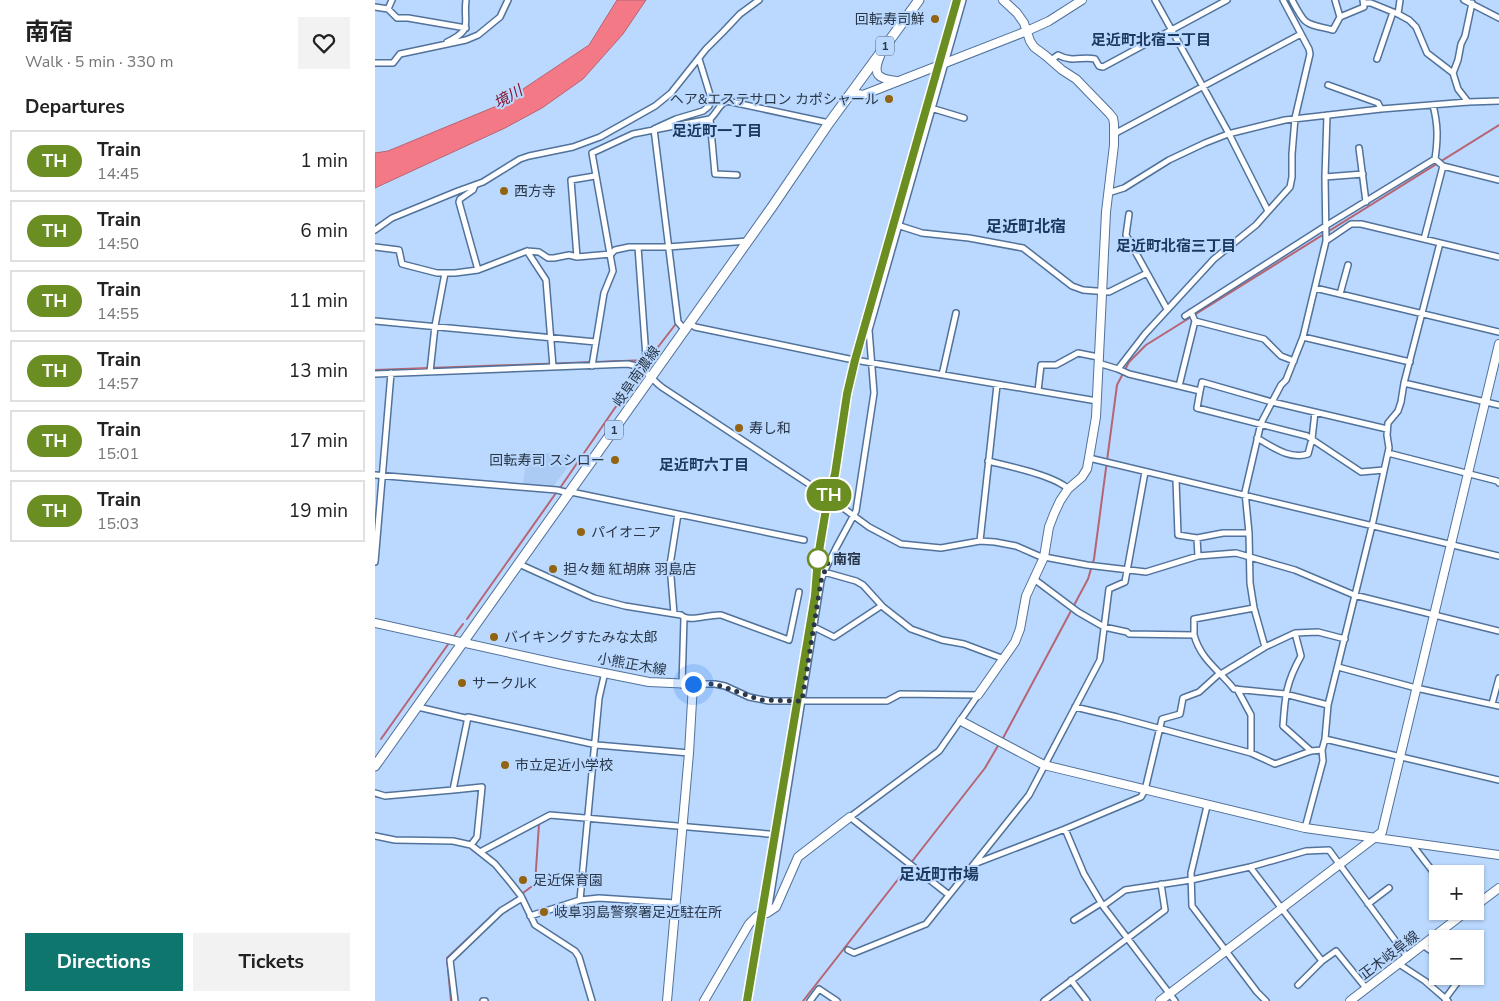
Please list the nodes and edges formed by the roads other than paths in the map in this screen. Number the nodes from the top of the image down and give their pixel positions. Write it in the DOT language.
graph roads {
  1 [pos="392,0"];
  2 [pos="466,0"];
  3 [pos="508,0"];
  4 [pos="759,0"];
  5 [pos="919,0"];
  6 [pos="963,0"];
  7 [pos="1003,0"];
  8 [pos="1082,0"];
  9 [pos="1155,0"];
  10 [pos="1227,0"];
  11 [pos="1283,0"];
  12 [pos="1292,0"];
  13 [pos="1335,0"];
  14 [pos="1400,0"];
  15 [pos="1464,0"];
  16 [pos="1363,2"];
  17 [pos="1472,4"];
  18 [pos="375,7"];
  19 [pos="388,8"];
  20 [pos="1396,13"];
  21 [pos="1340,17"];
  22 [pos="1499,18"];
  23 [pos="466,28"];
  24 [pos="1171,30"];
  25 [pos="1027,31"];
  26 [pos="1301,34"];
  27 [pos="442,44"];
  28 [pos="882,50"];
  29 [pos="699,59"];
  30 [pos="1377,59"];
  31 [pos="1051,60"];
  32 [pos="375,63"];
  33 [pos="944,64"];
  34 [pos="1453,73"];
  35 [pos="899,81"];
  36 [pos="1328,85"];
  37 [pos="1202,87"];
  38 [pos="852,93"];
  39 [pos="1499,101"];
  40 [pos="1469,102"];
  41 [pos="1433,104"];
  42 [pos="931,108"];
  43 [pos="1381,109"];
  44 [pos="1327,115"];
  45 [pos="964,118"];
  46 [pos="1295,118"];
  47 [pos="709,119"];
  48 [pos="829,123"];
  49 [pos="654,129"];
  50 [pos="1114,134"];
  51 [pos="1228,134"];
  52 [pos="1359,148"];
  53 [pos="1435,159"];
  54 [pos="1443,166"];
  55 [pos="1363,174"];
  56 [pos="737,175"];
  57 [pos="595,176"];
  58 [pos="1325,177"];
  59 [pos="1499,180"];
  60 [pos="475,185"];
  61 [pos="1109,193"];
  62 [pos="1366,202"];
  63 [pos="1268,211"];
  64 [pos="1129,214"];
  65 [pos="897,225"];
  66 [pos="1327,225"];
  67 [pos="375,230"];
  68 [pos="1424,239"];
  69 [pos="748,241"];
  70 [pos="1326,241"];
  71 [pos="1440,243"];
  72 [pos="375,247"];
  73 [pos="639,247"];
  74 [pos="668,247"];
  75 [pos="527,251"];
  76 [pos="611,254"];
  77 [pos="577,257"];
  78 [pos="1499,257"];
  79 [pos="1347,265"];
  80 [pos="478,270"];
  81 [pos="445,273"];
  82 [pos="1147,273"];
  83 [pos="1315,288"];
  84 [pos="1101,292"];
  85 [pos="1340,294"];
  86 [pos="1167,309"];
  87 [pos="1191,312"];
  88 [pos="956,314"];
  89 [pos="1422,314"];
  90 [pos="1185,316"];
  91 [pos="375,321"];
  92 [pos="1195,321"];
  93 [pos="435,326"];
  94 [pos="688,326"];
  95 [pos="1499,332"];
  96 [pos="1303,337"];
  97 [pos="551,339"];
  98 [pos="596,342"];
  99 [pos="1499,344"];
  100 [pos="1098,360"];
  101 [pos="1294,361"];
  102 [pos="1409,362"];
  103 [pos="871,363"];
  104 [pos="592,366"];
  105 [pos="553,367"];
  106 [pos="1118,369"];
  107 [pos="645,370"];
  108 [pos="430,372"];
  109 [pos="391,373"];
  110 [pos="375,374"];
  111 [pos="942,376"];
  112 [pos="651,378"];
  113 [pos="1404,383"];
  114 [pos="997,385"];
  115 [pos="1179,386"];
  116 [pos="1038,391"];
  117 [pos="1200,391"];
  118 [pos="1097,402"];
  119 [pos="1272,402"];
  120 [pos="1485,402"];
  121 [pos="1499,405"];
  122 [pos="1315,412"];
  123 [pos="1261,424"];
  124 [pos="1387,429"];
  125 [pos="1257,438"];
  126 [pos="1312,439"];
  127 [pos="1388,453"];
  128 [pos="1089,458"];
  129 [pos="988,461"];
  130 [pos="1384,470"];
  131 [pos="1145,472"];
  132 [pos="1468,473"];
  133 [pos="375,475"];
  134 [pos="383,476"];
  135 [pos="1176,480"];
  136 [pos="1499,483"];
  137 [pos="1068,489"];
  138 [pos="570,492"];
  139 [pos="1246,496"];
  140 [pos="678,514"];
  141 [pos="853,517"];
  142 [pos="1372,526"];
  143 [pos="1249,533"];
  144 [pos="1197,538"];
  145 [pos="804,540"];
  146 [pos="980,541"];
  147 [pos="1450,545"];
  148 [pos="1198,556"];
  149 [pos="1499,556"];
  150 [pos="1044,557"];
  151 [pos="1250,557"];
  152 [pos="375,562"];
  153 [pos="519,564"];
  154 [pos="1128,570"];
  155 [pos="823,572"];
  156 [pos="1034,579"];
  157 [pos="799,592"];
  158 [pos="1354,596"];
  159 [pos="881,606"];
  160 [pos="1255,608"];
  161 [pos="674,614"];
  162 [pos="1433,616"];
  163 [pos="684,618"];
  164 [pos="375,622"];
  165 [pos="814,627"];
  166 [pos="1104,627"];
  167 [pos="1499,631"];
  168 [pos="1295,633"];
  169 [pos="1194,636"];
  170 [pos="1345,639"];
  171 [pos="464,642"];
  172 [pos="1265,647"];
  173 [pos="1003,659"];
  174 [pos="1338,668"];
  175 [pos="605,672"];
  176 [pos="1221,673"];
  177 [pos="1499,678"];
  178 [pos="693,684"];
  179 [pos="682,685"];
  180 [pos="1416,688"];
  181 [pos="1237,689"];
  182 [pos="1285,694"];
  183 [pos="978,695"];
  184 [pos="802,701"];
  185 [pos="1493,704"];
  186 [pos="1328,705"];
  187 [pos="417,706"];
  188 [pos="1499,706"];
  189 [pos="1075,707"];
  190 [pos="468,717"];
  191 [pos="961,721"];
  192 [pos="1159,728"];
  193 [pos="1325,739"];
  194 [pos="594,744"];
  195 [pos="1322,750"];
  196 [pos="1311,751"];
  197 [pos="689,753"];
  198 [pos="1251,753"];
  199 [pos="1400,756"];
  200 [pos="1044,765"];
  201 [pos="375,766"];
  202 [pos="1499,780"];
  203 [pos="453,790"];
  204 [pos="1145,790"];
  205 [pos="375,793"];
  206 [pos="1207,806"];
  207 [pos="850,817"];
  208 [pos="588,818"];
  209 [pos="682,826"];
  210 [pos="1305,828"];
  211 [pos="1065,829"];
  212 [pos="769,834"];
  213 [pos="375,836"];
  214 [pos="1376,837"];
  215 [pos="1414,844"];
  216 [pos="471,845"];
  217 [pos="480,852"];
  218 [pos="1499,855"];
  219 [pos="973,864"];
  220 [pos="1339,864"];
  221 [pos="1250,867"];
  222 [pos="1429,867"];
  223 [pos="1191,880"];
  224 [pos="1161,884"];
  225 [pos="1389,888"];
  226 [pos="1499,888"];
  227 [pos="949,895"];
  228 [pos="522,898"];
  229 [pos="1484,899"];
  230 [pos="580,900"];
  231 [pos="675,903"];
  232 [pos="1102,904"];
  233 [pos="1368,904"];
  234 [pos="1282,908"];
  235 [pos="771,911"];
  236 [pos="530,916"];
  237 [pos="1074,920"];
  238 [pos="1455,920"];
  239 [pos="1126,939"];
  240 [pos="1424,946"];
  241 [pos="1429,949"];
  242 [pos="847,950"];
  243 [pos="1227,951"];
  244 [pos="1408,958"];
  245 [pos="1322,961"];
  246 [pos="1399,964"];
  247 [pos="1071,980"];
  248 [pos="1456,985"];
  249 [pos="1298,986"];
  250 [pos="1366,988"];
  251 [pos="1169,994"];
  252 [pos="1447,1000"];
  253 [pos="455,1001"];
  254 [pos="592,1001"];
  255 [pos="667,1001"];
  256 [pos="703,1001"];
  257 [pos="810,1001"];
  258 [pos="837,1001"];
  259 [pos="1043,1001"];
  260 [pos="1087,1001"];
  261 [pos="1160,1001"];
  262 [pos="1175,1001"];
  263 [pos="1266,1001"];
  264 [pos="1350,1001"];
  1 -- 19 [label="street"];
  2 -- 23 [label="street"];
  3 -- 27 [label="street"];
  4 -- 29 [label="street"];
  5 -- 28 [label="main road, 岐阜南濃線 / 1"];
  6 -- 33 [label="street"];
  7 -- 25 [label="street"];
  8 -- 25 [label="street"];
  9 -- 24 [label="street"];
  10 -- 24 [label="street"];
  11 -- 26 [label="street"];
  12 -- 21 [label="street"];
  13 -- 21 [label="street"];
  14 -- 20 [label="street"];
  15 -- 17 [label="street"];
  16 -- 20 [label="street"];
  16 -- 21 [label="street"];
  17 -- 22 [label="street"];
  17 -- 34 [label="street"];
  18 -- 19 [label="street"];
  19 -- 23 [label="street"];
  20 -- 30 [label="street"];
  20 -- 34 [label="street"];
  23 -- 27 [label="street"];
  24 -- 31 [label="street"];
  24 -- 37 [label="street"];
  25 -- 31 [label="street"];
  25 -- 33 [label="street"];
  26 -- 37 [label="street"];
  26 -- 46 [label="street"];
  27 -- 32 [label="street"];
  28 -- 35 [label="street"];
  28 -- 38 [label="main road, 岐阜南濃線 / 1"];
  29 -- 49 [label="street"];
  29 -- 60 [label="street"];
  31 -- 50 [label="street"];
  33 -- 35 [label="street"];
  33 -- 42 [label="street"];
  34 -- 40 [label="street"];
  35 -- 38 [label="street"];
  36 -- 43 [label="street"];
  37 -- 50 [label="street"];
  37 -- 51 [label="street"];
  38 -- 48 [label="main road, 岐阜南濃線 / 1"];
  39 -- 40 [label="street"];
  40 -- 41 [label="street"];
  41 -- 43 [label="street"];
  41 -- 53 [label="street"];
  42 -- 45 [label="street"];
  42 -- 65 [label="street"];
  43 -- 44 [label="street"];
  44 -- 46 [label="street"];
  44 -- 58 [label="street"];
  46 -- 51 [label="street"];
  46 -- 63 [label="street"];
  47 -- 48 [label="street"];
  47 -- 49 [label="street"];
  47 -- 56 [label="street"];
  48 -- 69 [label="main road, 岐阜南濃線 / 1"];
  49 -- 57 [label="street"];
  49 -- 74 [label="street"];
  50 -- 61 [label="street"];
  51 -- 61 [label="street"];
  51 -- 63 [label="street"];
  52 -- 55 [label="street"];
  53 -- 54 [label="street"];
  53 -- 62 [label="street"];
  54 -- 59 [label="street"];
  54 -- 68 [label="street"];
  55 -- 58 [label="street"];
  55 -- 62 [label="street"];
  57 -- 76 [label="street"];
  57 -- 77 [label="street"];
  58 -- 66 [label="street"];
  60 -- 67 [label="street"];
  60 -- 80 [label="street"];
  61 -- 84 [label="street"];
  62 -- 66 [label="street"];
  63 -- 86 [label="street"];
  64 -- 82 [label="street"];
  65 -- 84 [label="street"];
  65 -- 103 [label="street"];
  66 -- 70 [label="street"];
  66 -- 87 [label="street"];
  68 -- 70 [label="street"];
  68 -- 71 [label="street"];
  69 -- 74 [label="street"];
  69 -- 94 [label="main road, 岐阜南濃線 / 1"];
  70 -- 83 [label="street"];
  71 -- 78 [label="street"];
  71 -- 89 [label="street"];
  72 -- 81 [label="street"];
  73 -- 74 [label="street"];
  73 -- 76 [label="street"];
  73 -- 107 [label="street"];
  74 -- 94 [label="street"];
  75 -- 77 [label="street"];
  75 -- 80 [label="street"];
  75 -- 97 [label="street"];
  76 -- 77 [label="street"];
  76 -- 98 [label="street"];
  79 -- 85 [label="street"];
  80 -- 81 [label="street"];
  81 -- 93 [label="street"];
  82 -- 84 [label="street"];
  82 -- 86 [label="street"];
  83 -- 85 [label="street"];
  83 -- 96 [label="street"];
  84 -- 100 [label="street"];
  85 -- 89 [label="street"];
  86 -- 106 [label="street"];
  87 -- 90 [label="street"];
  87 -- 92 [label="street"];
  88 -- 111 [label="street"];
  89 -- 95 [label="street"];
  89 -- 102 [label="street"];
  91 -- 93 [label="street"];
  92 -- 101 [label="street"];
  92 -- 115 [label="street"];
  93 -- 97 [label="street"];
  93 -- 108 [label="street"];
  94 -- 103 [label="street"];
  94 -- 112 [label="main road, 岐阜南濃線 / 1"];
  96 -- 101 [label="street"];
  96 -- 102 [label="street"];
  97 -- 98 [label="street"];
  97 -- 105 [label="street"];
  98 -- 104 [label="street"];
  99 -- 120 [label="street"];
  100 -- 106 [label="street"];
  100 -- 116 [label="street"];
  100 -- 118 [label="street"];
  101 -- 119 [label="street"];
  102 -- 113 [label="street"];
  103 -- 111 [label="street"];
  103 -- 141 [label="street"];
  104 -- 105 [label="street"];
  104 -- 107 [label="street"];
  105 -- 108 [label="street"];
  106 -- 115 [label="street"];
  107 -- 112 [label="street"];
  108 -- 109 [label="street"];
  109 -- 110 [label="street"];
  109 -- 134 [label="street"];
  111 -- 114 [label="street"];
  112 -- 138 [label="main road, 岐阜南濃線 / 1"];
  112 -- 141 [label="street"];
  113 -- 120 [label="street"];
  113 -- 124 [label="street"];
  114 -- 116 [label="street"];
  114 -- 129 [label="street"];
  115 -- 117 [label="street"];
  116 -- 118 [label="street"];
  117 -- 119 [label="street"];
  117 -- 123 [label="street"];
  118 -- 128 [label="street"];
  119 -- 122 [label="street"];
  119 -- 123 [label="street"];
  120 -- 121 [label="street"];
  120 -- 132 [label="street"];
  122 -- 124 [label="street"];
  122 -- 126 [label="street"];
  123 -- 125 [label="street"];
  123 -- 126 [label="street"];
  124 -- 127 [label="street"];
  125 -- 126 [label="street"];
  125 -- 139 [label="street"];
  126 -- 130 [label="street"];
  127 -- 130 [label="street"];
  127 -- 132 [label="street"];
  128 -- 131 [label="street"];
  128 -- 137 [label="street"];
  129 -- 137 [label="street"];
  129 -- 146 [label="street"];
  130 -- 142 [label="street"];
  131 -- 135 [label="street"];
  131 -- 154 [label="street"];
  132 -- 136 [label="street"];
  132 -- 147 [label="street"];
  133 -- 134 [label="street"];
  134 -- 138 [label="street"];
  134 -- 152 [label="street"];
  135 -- 139 [label="street"];
  135 -- 144 [label="street"];
  137 -- 150 [label="street"];
  138 -- 140 [label="street"];
  138 -- 153 [label="main road, 岐阜南濃線 / 1"];
  139 -- 142 [label="street"];
  139 -- 143 [label="street"];
  140 -- 145 [label="street"];
  140 -- 161 [label="street"];
  141 -- 146 [label="street"];
  141 -- 155 [label="street"];
  142 -- 147 [label="street"];
  142 -- 158 [label="street"];
  143 -- 144 [label="street"];
  143 -- 151 [label="street"];
  144 -- 148 [label="street"];
  146 -- 150 [label="street"];
  147 -- 149 [label="street"];
  147 -- 162 [label="street"];
  148 -- 151 [label="street"];
  148 -- 154 [label="street"];
  150 -- 154 [label="street"];
  150 -- 156 [label="street"];
  151 -- 158 [label="street"];
  151 -- 160 [label="street"];
  153 -- 161 [label="street"];
  153 -- 171 [label="main road, 岐阜南濃線 / 1"];
  154 -- 166 [label="street"];
  155 -- 159 [label="street"];
  155 -- 165 [label="street"];
  156 -- 166 [label="street"];
  156 -- 173 [label="street"];
  157 -- 163 [label="street"];
  158 -- 162 [label="street"];
  158 -- 170 [label="street"];
  159 -- 165 [label="street"];
  159 -- 173 [label="street"];
  160 -- 169 [label="street"];
  160 -- 172 [label="street"];
  161 -- 163 [label="street"];
  162 -- 167 [label="street"];
  162 -- 180 [label="street"];
  163 -- 179 [label="street"];
  164 -- 171 [label="street, 小熊正木線"];
  165 -- 184 [label="street"];
  166 -- 169 [label="street"];
  166 -- 189 [label="street"];
  168 -- 170 [label="street"];
  168 -- 172 [label="street"];
  168 -- 182 [label="street"];
  169 -- 176 [label="street"];
  170 -- 174 [label="street"];
  171 -- 175 [label="street, 小熊正木線"];
  171 -- 187 [label="main road, 岐阜南濃線 / 1"];
  172 -- 176 [label="street"];
  173 -- 183 [label="street"];
  174 -- 180 [label="street"];
  174 -- 186 [label="street"];
  175 -- 179 [label="street, 小熊正木線"];
  175 -- 194 [label="street"];
  176 -- 181 [label="street"];
  176 -- 192 [label="street"];
  177 -- 185 [label="street"];
  178 -- 179 [label="street, 小熊正木線"];
  178 -- 184 [label="street"];
  178 -- 197 [label="street"];
  180 -- 185 [label="street"];
  180 -- 199 [label="street"];
  181 -- 182 [label="street"];
  181 -- 198 [label="street"];
  182 -- 186 [label="street"];
  182 -- 196 [label="street"];
  183 -- 184 [label="street"];
  183 -- 191 [label="street"];
  184 -- 235 [label="street"];
  185 -- 188 [label="street"];
  186 -- 193 [label="street"];
  187 -- 190 [label="street"];
  187 -- 201 [label="main road, 岐阜南濃線 / 1"];
  189 -- 192 [label="street"];
  189 -- 200 [label="street"];
  190 -- 194 [label="street"];
  190 -- 203 [label="street"];
  191 -- 200 [label="street"];
  191 -- 207 [label="street"];
  192 -- 198 [label="street"];
  192 -- 204 [label="street"];
  193 -- 195 [label="street"];
  193 -- 199 [label="street"];
  194 -- 197 [label="street"];
  194 -- 208 [label="street"];
  195 -- 196 [label="street"];
  195 -- 210 [label="street"];
  196 -- 198 [label="street"];
  197 -- 209 [label="street"];
  199 -- 202 [label="street"];
  199 -- 214 [label="street"];
  200 -- 204 [label="street"];
  200 -- 219 [label="street"];
  203 -- 205 [label="street"];
  203 -- 216 [label="street"];
  204 -- 206 [label="street"];
  204 -- 211 [label="street"];
  206 -- 210 [label="street"];
  206 -- 223 [label="street"];
  207 -- 227 [label="street"];
  207 -- 235 [label="street"];
  208 -- 209 [label="street"];
  208 -- 217 [label="street"];
  208 -- 230 [label="street"];
  209 -- 212 [label="street"];
  209 -- 231 [label="street"];
  210 -- 214 [label="street"];
  211 -- 219 [label="street"];
  211 -- 232 [label="street"];
  213 -- 216 [label="street"];
  214 -- 215 [label="street"];
  214 -- 220 [label="street"];
  215 -- 218 [label="street"];
  215 -- 222 [label="street"];
  216 -- 217 [label="street"];
  217 -- 228 [label="street"];
  219 -- 227 [label="street"];
  220 -- 221 [label="street"];
  220 -- 233 [label="street"];
  220 -- 234 [label="street"];
  221 -- 223 [label="street"];
  221 -- 234 [label="street"];
  223 -- 224 [label="street"];
  223 -- 243 [label="street"];
  224 -- 232 [label="street"];
  224 -- 239 [label="street"];
  225 -- 233 [label="street"];
  226 -- 229 [label="street"];
  227 -- 242 [label="street"];
  228 -- 236 [label="street"];
  228 -- 253 [label="street"];
  230 -- 231 [label="street"];
  230 -- 236 [label="street"];
  231 -- 255 [label="street"];
  232 -- 237 [label="street"];
  232 -- 239 [label="street"];
  233 -- 244 [label="street"];
  234 -- 243 [label="street"];
  234 -- 245 [label="street"];
  235 -- 256 [label="street"];
  236 -- 254 [label="street"];
  238 -- 240 [label="street, 正木岐阜線"];
  239 -- 247 [label="street"];
  239 -- 251 [label="street"];
  240 -- 241 [label="street"];
  240 -- 244 [label="street, 正木岐阜線"];
  243 -- 251 [label="street"];
  243 -- 263 [label="street"];
  244 -- 246 [label="street, 正木岐阜線"];
  245 -- 249 [label="street"];
  245 -- 250 [label="street"];
  246 -- 250 [label="street, 正木岐阜線"];
  246 -- 252 [label="street"];
  247 -- 259 [label="street"];
  247 -- 260 [label="street"];
  248 -- 252 [label="street"];
  250 -- 264 [label="street, 正木岐阜線"];
  251 -- 261 [label="street"];
  251 -- 262 [label="street"];
  257 -- 258 [label="street"];
}
